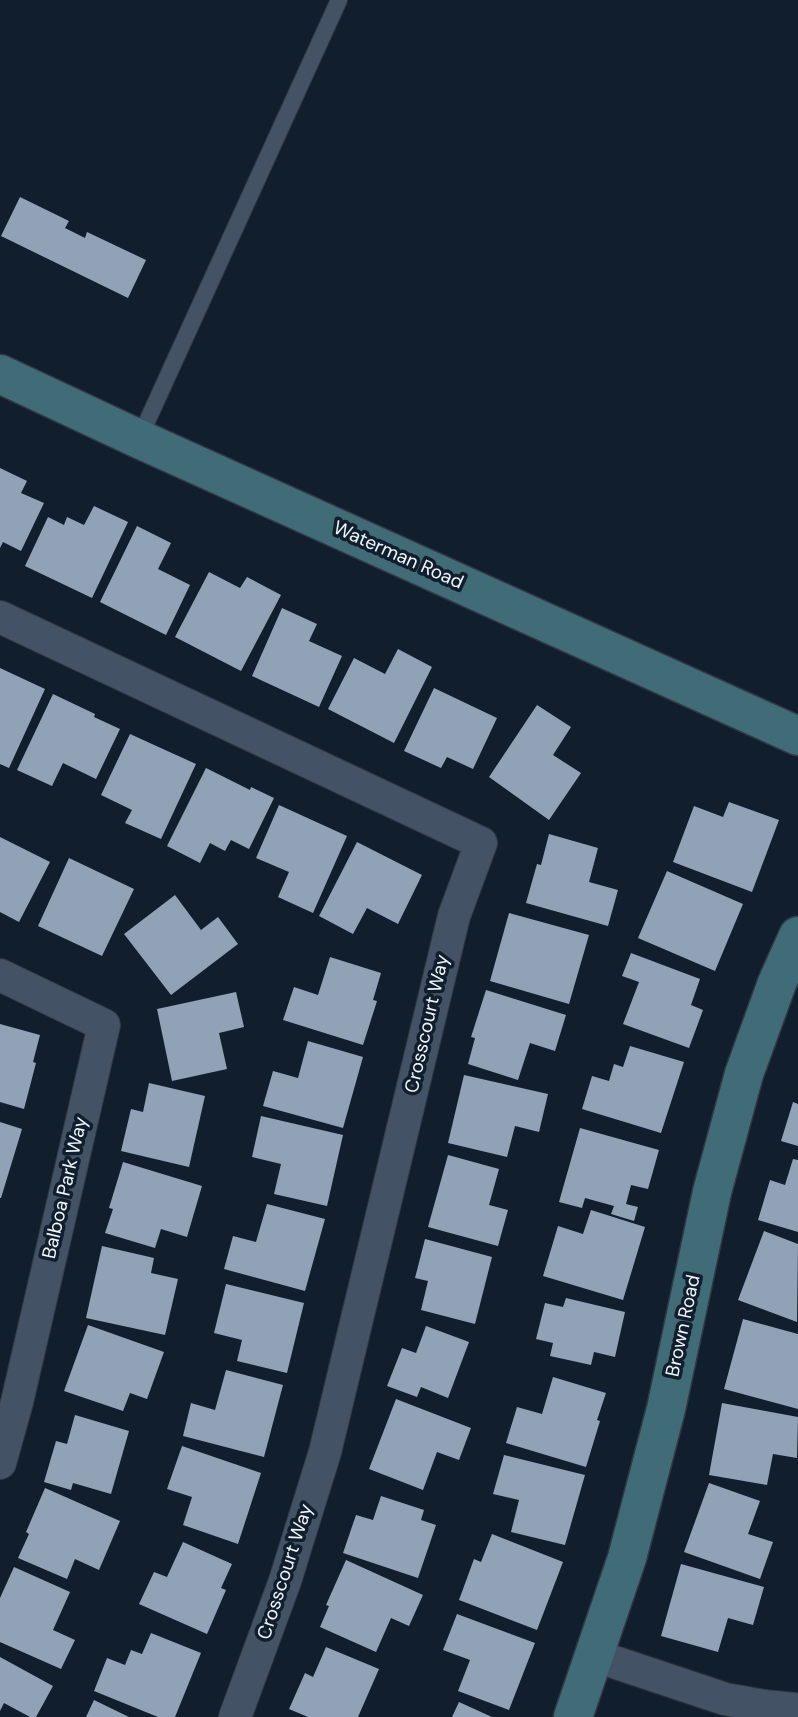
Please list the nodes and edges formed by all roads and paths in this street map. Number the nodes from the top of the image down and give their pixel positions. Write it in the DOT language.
graph roads {
  1 [pos="339,0"];
  2 [pos="0,374"];
  3 [pos="139,439"];
  4 [pos="0,617"];
  5 [pos="798,736"];
  6 [pos="798,936"];
  7 [pos="0,975"];
  8 [pos="788,988"];
  9 [pos="0,1463"];
  10 [pos="596,1656"];
  11 [pos="793,1709"];
  12 [pos="235,1717"];
  13 [pos="573,1717"];
  1 -- 3 [label="lane"];
  2 -- 3 [label="main road, Waterman Road"];
  3 -- 5 [label="main road, Waterman Road"];
  4 -- 12 [label="street, Crosscourt Way"];
  6 -- 8 [label="main road, Brown Road"];
  7 -- 9 [label="street, Balboa Park Way"];
  8 -- 10 [label="main road, Brown Road"];
  10 -- 11 [label="street"];
  10 -- 13 [label="main road, Brown Road"];
}
